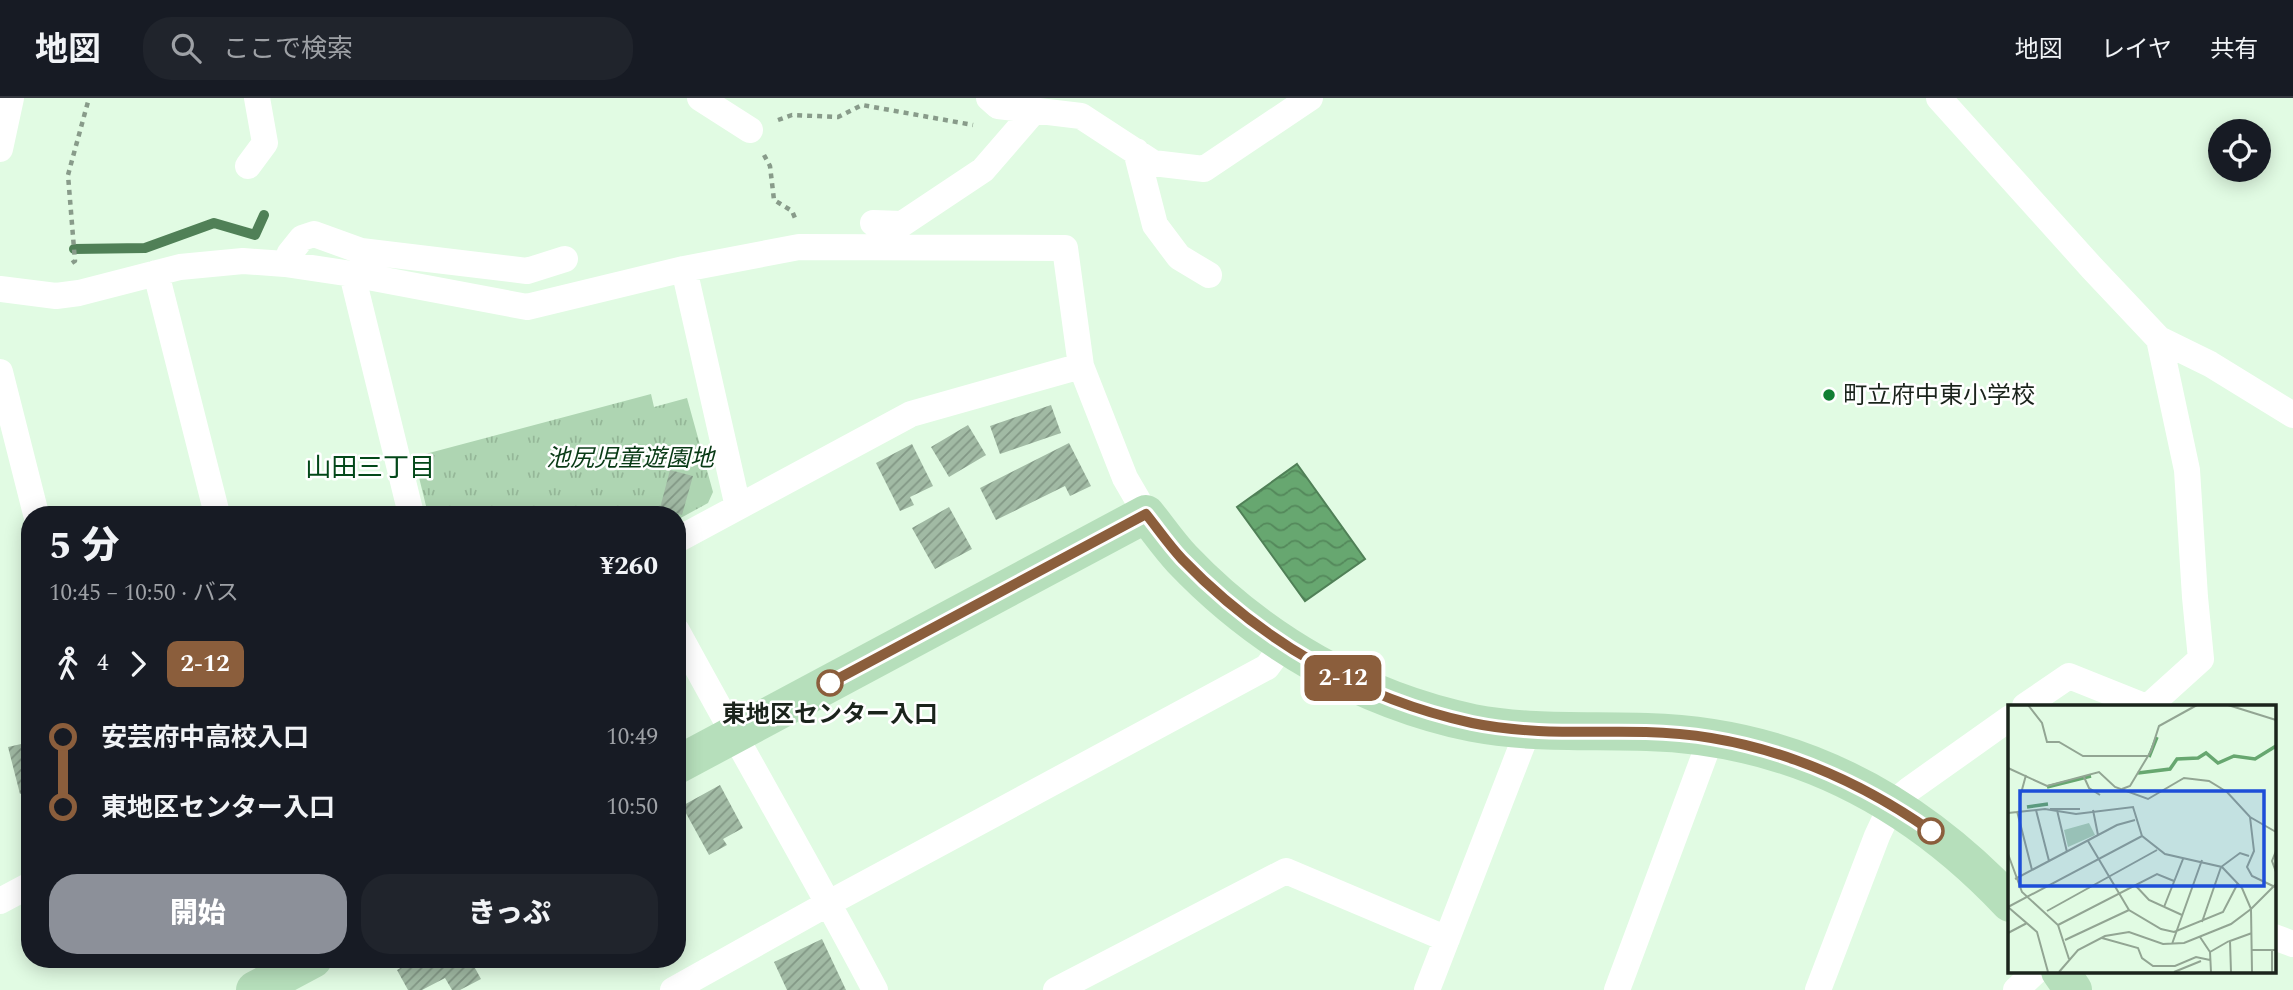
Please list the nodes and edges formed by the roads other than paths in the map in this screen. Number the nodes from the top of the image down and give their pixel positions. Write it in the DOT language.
graph roads {
  1 [pos="11,98"];
  2 [pos="257,98"];
  3 [pos="700,98"];
  4 [pos="1310,98"];
  5 [pos="1939,98"];
  6 [pos="993,102"];
  7 [pos="1034,111"];
  8 [pos="750,130"];
  9 [pos="0,149"];
  10 [pos="1136,151"];
  11 [pos="248,166"];
  12 [pos="873,223"];
  13 [pos="565,259"];
  14 [pos="285,264"];
  15 [pos="684,270"];
  16 [pos="156,273"];
  17 [pos="352,274"];
  18 [pos="1209,275"];
  19 [pos="0,289"];
  20 [pos="2159,338"];
  21 [pos="1081,366"];
  22 [pos="0,372"];
  23 [pos="2293,415"];
  24 [pos="34,506"];
  25 [pos="215,506"];
  26 [pos="409,506"];
  27 [pos="738,507"];
  28 [pos="1146,514"];
  29 [pos="686,535"];
  30 [pos="1284,644"];
  31 [pos="686,648"];
  32 [pos="2026,705"];
  33 [pos="2144,705"];
  34 [pos="2148,705"];
  35 [pos="2008,719"];
  36 [pos="1528,730"];
  37 [pos="733,735"];
  38 [pos="1711,738"];
  39 [pos="686,760"];
  40 [pos="1892,804"];
  41 [pos="21,890"];
  42 [pos="0,901"];
  43 [pos="2008,901"];
  44 [pos="829,903"];
  45 [pos="2276,938"];
  46 [pos="1447,939"];
  47 [pos="2293,944"];
  48 [pos="296,968"];
  49 [pos="2035,972"];
  50 [pos="2061,972"];
  51 [pos="1086,983"];
  52 [pos="255,990"];
  53 [pos="673,990"];
  54 [pos="875,990"];
  55 [pos="1056,990"];
  56 [pos="1427,990"];
  57 [pos="1617,990"];
  58 [pos="1818,990"];
  59 [pos="2016,990"];
  60 [pos="2073,990"];
  1 -- 9 [label="street"];
  2 -- 11 [label="street"];
  3 -- 8 [label="street"];
  4 -- 10 [label="street"];
  5 -- 20 [label="street"];
  6 -- 7 [label="street"];
  7 -- 10 [label="street"];
  7 -- 12 [label="street"];
  10 -- 18 [label="street"];
  13 -- 14 [label="street"];
  14 -- 16 [label="street"];
  14 -- 17 [label="street"];
  15 -- 17 [label="street"];
  15 -- 21 [label="street"];
  15 -- 27 [label="street"];
  16 -- 19 [label="street"];
  16 -- 25 [label="street"];
  17 -- 26 [label="street"];
  20 -- 23 [label="street"];
  20 -- 34 [label="street"];
  21 -- 27 [label="street"];
  21 -- 28 [label="street"];
  22 -- 24 [label="street"];
  27 -- 29 [label="street"];
  28 -- 30 [label="main road"];
  28 -- 37 [label="main road"];
  30 -- 36 [label="main road"];
  30 -- 44 [label="street"];
  31 -- 37 [label="street"];
  32 -- 33 [label="street"];
  35 -- 40 [label="street"];
  36 -- 38 [label="main road"];
  36 -- 46 [label="street"];
  37 -- 39 [label="main road"];
  37 -- 44 [label="street"];
  38 -- 40 [label="main road"];
  38 -- 57 [label="street"];
  40 -- 43 [label="main road"];
  40 -- 58 [label="street"];
  41 -- 42 [label="street"];
  44 -- 53 [label="street"];
  44 -- 54 [label="street"];
  45 -- 47 [label="street"];
  46 -- 51 [label="street"];
  46 -- 56 [label="street"];
  48 -- 52 [label="main road"];
  49 -- 59 [label="street"];
  50 -- 60 [label="main road"];
  51 -- 55 [label="street"];
}
